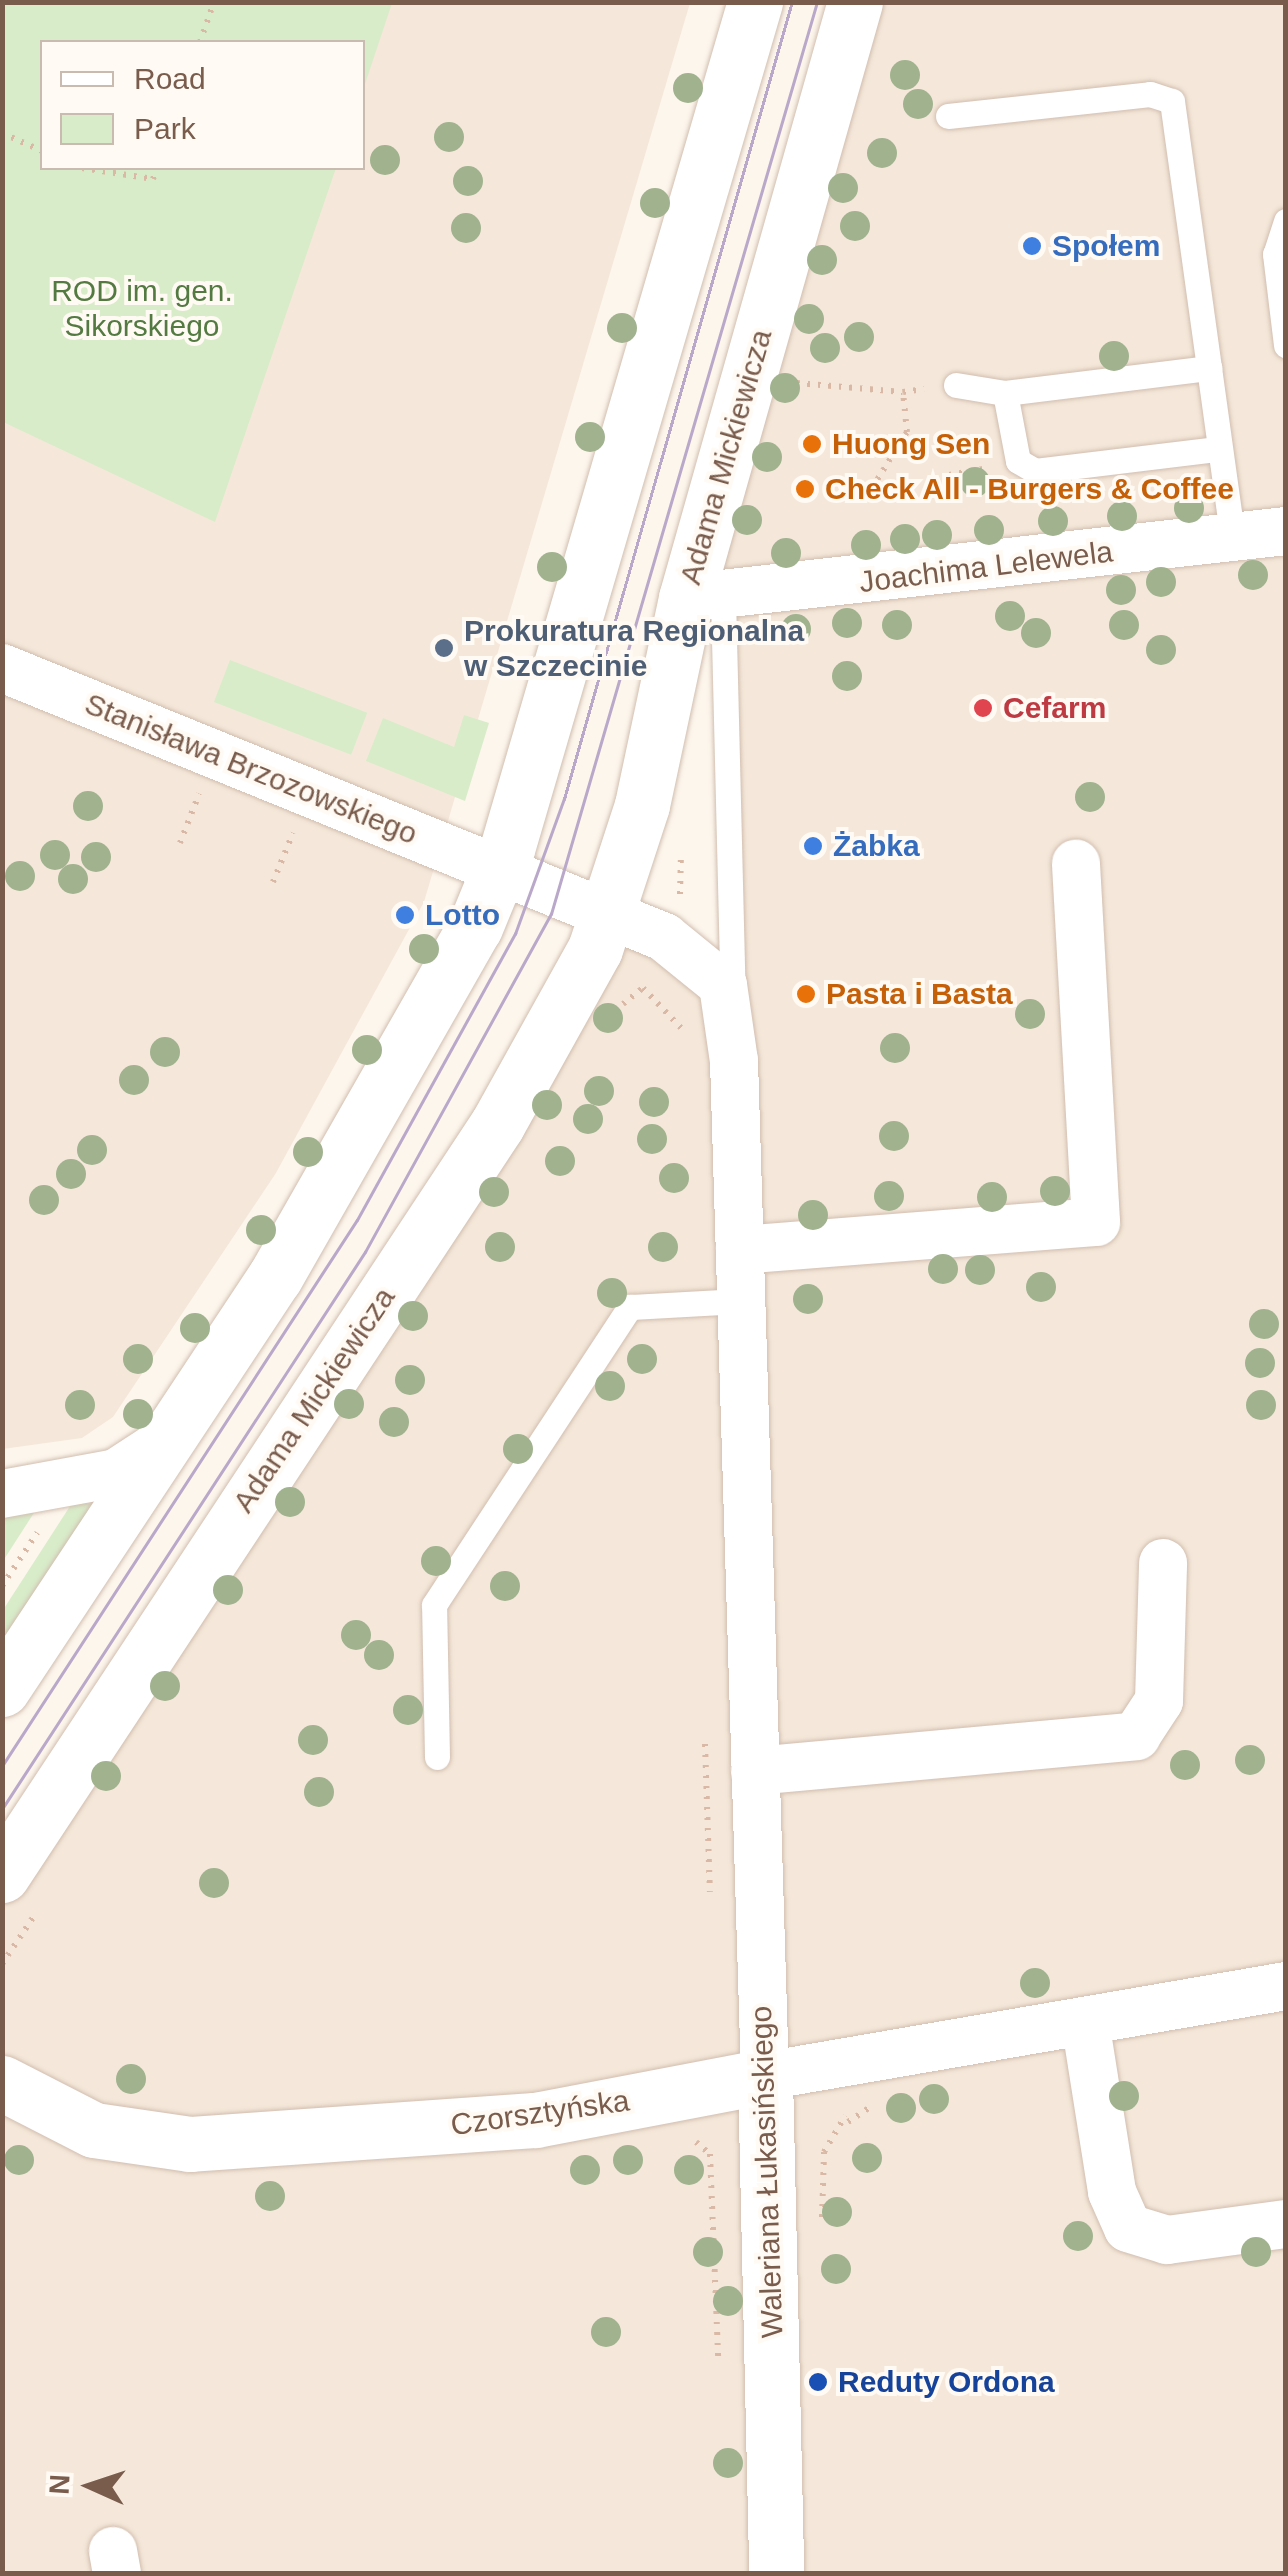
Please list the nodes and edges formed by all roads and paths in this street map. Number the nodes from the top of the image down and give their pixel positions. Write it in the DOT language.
graph roads {
  1 [pos="214,2"];
  2 [pos="755,2"];
  3 [pos="854,2"];
  4 [pos="201,40"];
  5 [pos="948,116"];
  6 [pos="2,133"];
  7 [pos="40,149"];
  8 [pos="95,170"];
  9 [pos="156,170"];
  10 [pos="1286,220"];
  11 [pos="1286,345"];
  12 [pos="1209,368"];
  13 [pos="795,383"];
  14 [pos="956,385"];
  15 [pos="902,392"];
  16 [pos="1005,393"];
  17 [pos="1218,449"];
  18 [pos="872,488"];
  19 [pos="1286,532"];
  20 [pos="1232,538"];
  21 [pos="705,598"];
  22 [pos="2,668"];
  23 [pos="199,794"];
  24 [pos="293,833"];
  25 [pos="180,843"];
  26 [pos="1076,864"];
  27 [pos="499,870"];
  28 [pos="273,882"];
  29 [pos="608,915"];
  30 [pos="643,988"];
  31 [pos="687,1050"];
  32 [pos="734,1062"];
  33 [pos="740,1250"];
  34 [pos="741,1302"];
  35 [pos="180,1423"];
  36 [pos="2,1494"];
  37 [pos="46,1519"];
  38 [pos="1163,1563"];
  39 [pos="2,1586"];
  40 [pos="2,1689"];
  41 [pos="704,1724"];
  42 [pos="437,1757"];
  43 [pos="755,1771"];
  44 [pos="2,1875"];
  45 [pos="712,1908"];
  46 [pos="1286,1986"];
  47 [pos="1085,2021"];
  48 [pos="765,2076"];
  49 [pos="2,2083"];
  50 [pos="845,2116"];
  51 [pos="686,2139"];
  52 [pos="1286,2224"];
  53 [pos="822,2238"];
  54 [pos="718,2375"];
  55 [pos="776,2574"];
  1 -- 4 [label="path"];
  2 -- 27 [label="street"];
  3 -- 21 [label="street, Adama Mickiewicza"];
  5 -- 12 [label="lane"];
  6 -- 7 [label="path"];
  8 -- 9 [label="path"];
  10 -- 11 [label="lane"];
  12 -- 16 [label="lane"];
  12 -- 17 [label="lane"];
  13 -- 15 [label="path"];
  14 -- 15 [label="path"];
  14 -- 16 [label="lane"];
  15 -- 18 [label="path"];
  16 -- 17 [label="lane"];
  17 -- 20 [label="lane"];
  19 -- 20 [label="street, Joachima Lelewela"];
  20 -- 21 [label="street, Joachima Lelewela"];
  21 -- 29 [label="street, Adama Mickiewicza"];
  21 -- 32 [label="lane, Waleriana Łukasińskiego"];
  22 -- 27 [label="street, Stanisława Brzozowskiego"];
  23 -- 25 [label="path"];
  24 -- 28 [label="path"];
  26 -- 33 [label="street"];
  27 -- 29 [label="street"];
  27 -- 35 [label="street"];
  29 -- 32 [label="street, Waleriana Łukasińskiego"];
  29 -- 44 [label="street, Adama Mickiewicza"];
  30 -- 31 [label="path"];
  32 -- 33 [label="street, Waleriana Łukasińskiego"];
  33 -- 34 [label="street, Waleriana Łukasińskiego"];
  34 -- 42 [label="lane"];
  34 -- 43 [label="street, Waleriana Łukasińskiego"];
  35 -- 36 [label="street"];
  35 -- 40 [label="street"];
  37 -- 39 [label="path"];
  38 -- 43 [label="street"];
  41 -- 45 [label="path"];
  43 -- 48 [label="street, Waleriana Łukasińskiego"];
  46 -- 47 [label="street, Czorsztyńska"];
  47 -- 48 [label="street, Czorsztyńska"];
  47 -- 52 [label="street"];
  48 -- 49 [label="street, Czorsztyńska"];
  48 -- 55 [label="street, Waleriana Łukasińskiego"];
  50 -- 53 [label="path"];
  51 -- 54 [label="path"];
}
